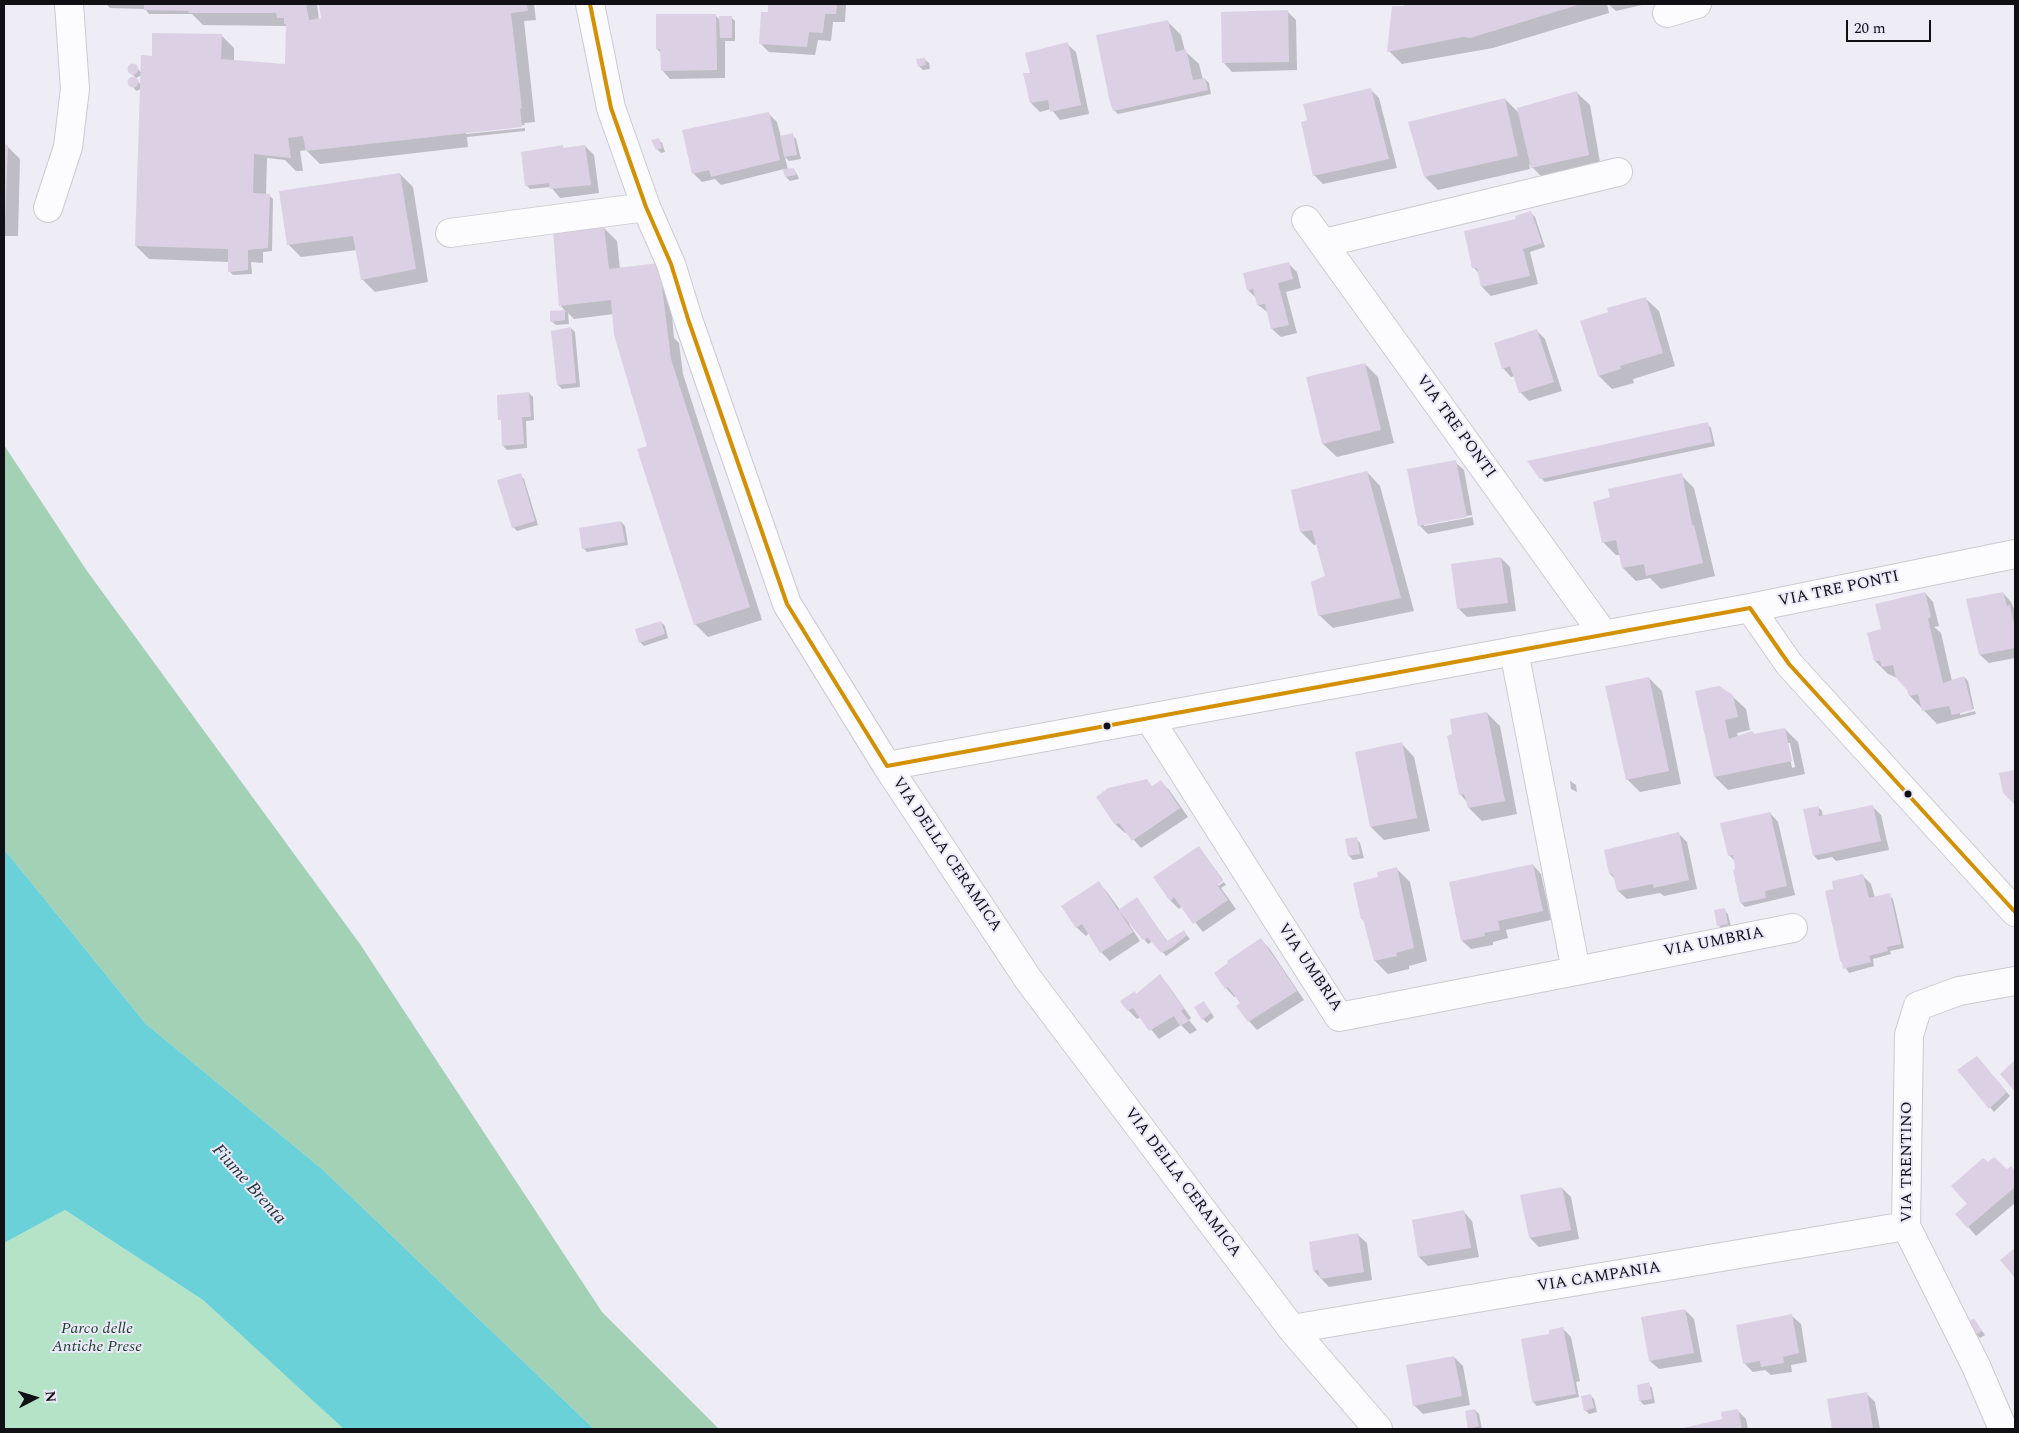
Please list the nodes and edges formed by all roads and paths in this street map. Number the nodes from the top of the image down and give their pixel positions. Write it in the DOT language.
graph roads {
  1 [pos="69,4"];
  2 [pos="590,4"];
  3 [pos="1697,4"];
  4 [pos="1667,13"];
  5 [pos="1618,172"];
  6 [pos="646,207"];
  7 [pos="48,208"];
  8 [pos="1306,220"];
  9 [pos="450,232"];
  10 [pos="1324,243"];
  11 [pos="2015,554"];
  12 [pos="1750,608"];
  13 [pos="1604,635"];
  14 [pos="1514,651"];
  15 [pos="1149,718"];
  16 [pos="887,766"];
  17 [pos="2015,912"];
  18 [pos="1793,928"];
  19 [pos="1576,970"];
  20 [pos="2015,981"];
  21 [pos="1906,1226"];
  22 [pos="1292,1329"];
  23 [pos="1378,1429"];
  24 [pos="2003,1429"];
  1 -- 7 [label="street"];
  2 -- 6 [label="street, VIA DELLA CERAMICA"];
  3 -- 4 [label="street"];
  5 -- 10 [label="street"];
  6 -- 9 [label="street"];
  6 -- 16 [label="street, VIA DELLA CERAMICA"];
  8 -- 10 [label="street, VIA TRE PONTI"];
  10 -- 13 [label="street, VIA TRE PONTI"];
  11 -- 12 [label="street, VIA TRE PONTI"];
  12 -- 13 [label="street, VIA TRE PONTI"];
  12 -- 17 [label="street"];
  13 -- 14 [label="street, VIA TRE PONTI"];
  14 -- 15 [label="street, VIA TRE PONTI"];
  14 -- 19 [label="street"];
  15 -- 16 [label="street, VIA TRE PONTI"];
  15 -- 19 [label="street, VIA UMBRIA"];
  16 -- 22 [label="street, VIA DELLA CERAMICA"];
  18 -- 19 [label="street, VIA UMBRIA"];
  20 -- 21 [label="street, VIA TRENTINO"];
  21 -- 22 [label="street, VIA CAMPANIA"];
  21 -- 24 [label="street, VIA TRENTINO"];
  22 -- 23 [label="street, VIA DELLA CERAMICA"];
}
